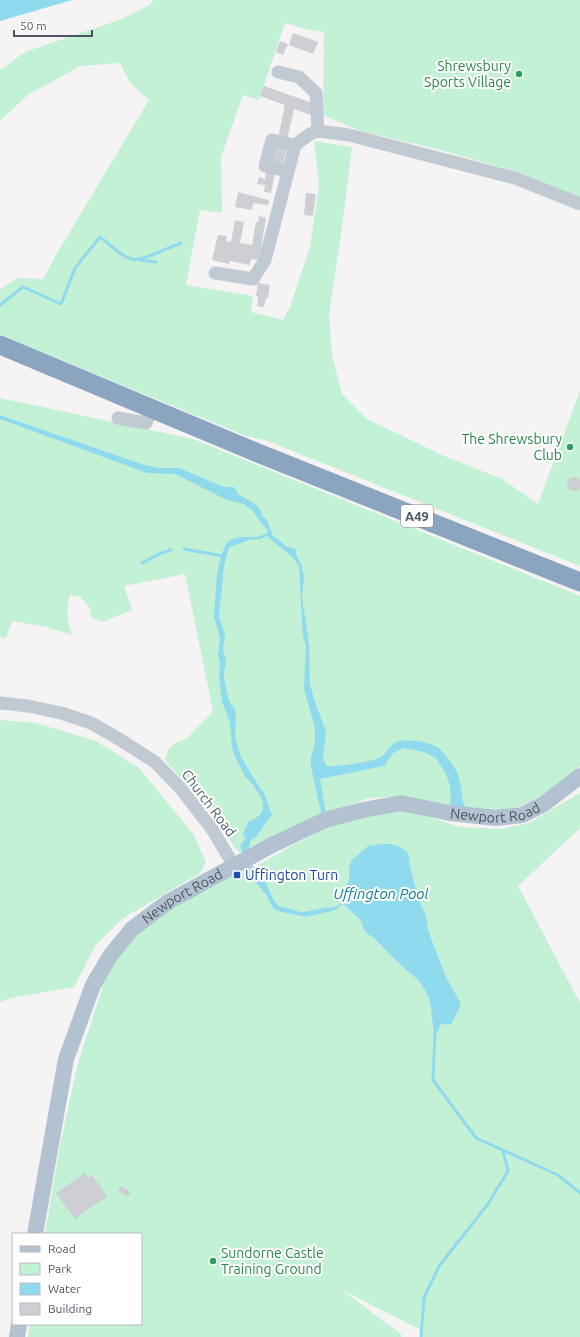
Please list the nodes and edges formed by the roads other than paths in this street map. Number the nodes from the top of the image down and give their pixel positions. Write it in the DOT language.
graph roads {
  1 [pos="278,72"];
  2 [pos="318,131"];
  3 [pos="295,145"];
  4 [pos="288,171"];
  5 [pos="580,204"];
  6 [pos="215,273"];
  7 [pos="1,345"];
  8 [pos="152,409"];
  9 [pos="118,418"];
  10 [pos="580,582"];
  11 [pos="0,703"];
  12 [pos="580,776"];
  13 [pos="237,865"];
  14 [pos="35,1233"];
  15 [pos="19,1325"];
  16 [pos="17,1337"];
  1 -- 2 [label="street"];
  2 -- 3 [label="street"];
  2 -- 5 [label="street"];
  3 -- 4 [label="street"];
  3 -- 4 [label="street"];
  4 -- 6 [label="street"];
  7 -- 8 [label="highway, A49"];
  8 -- 9 [label="street"];
  8 -- 10 [label="highway, A49"];
  11 -- 13 [label="street, Church Road"];
  12 -- 13 [label="main road, Newport Road"];
  13 -- 14 [label="main road, Newport Road"];
  15 -- 16 [label="main road"];
}
